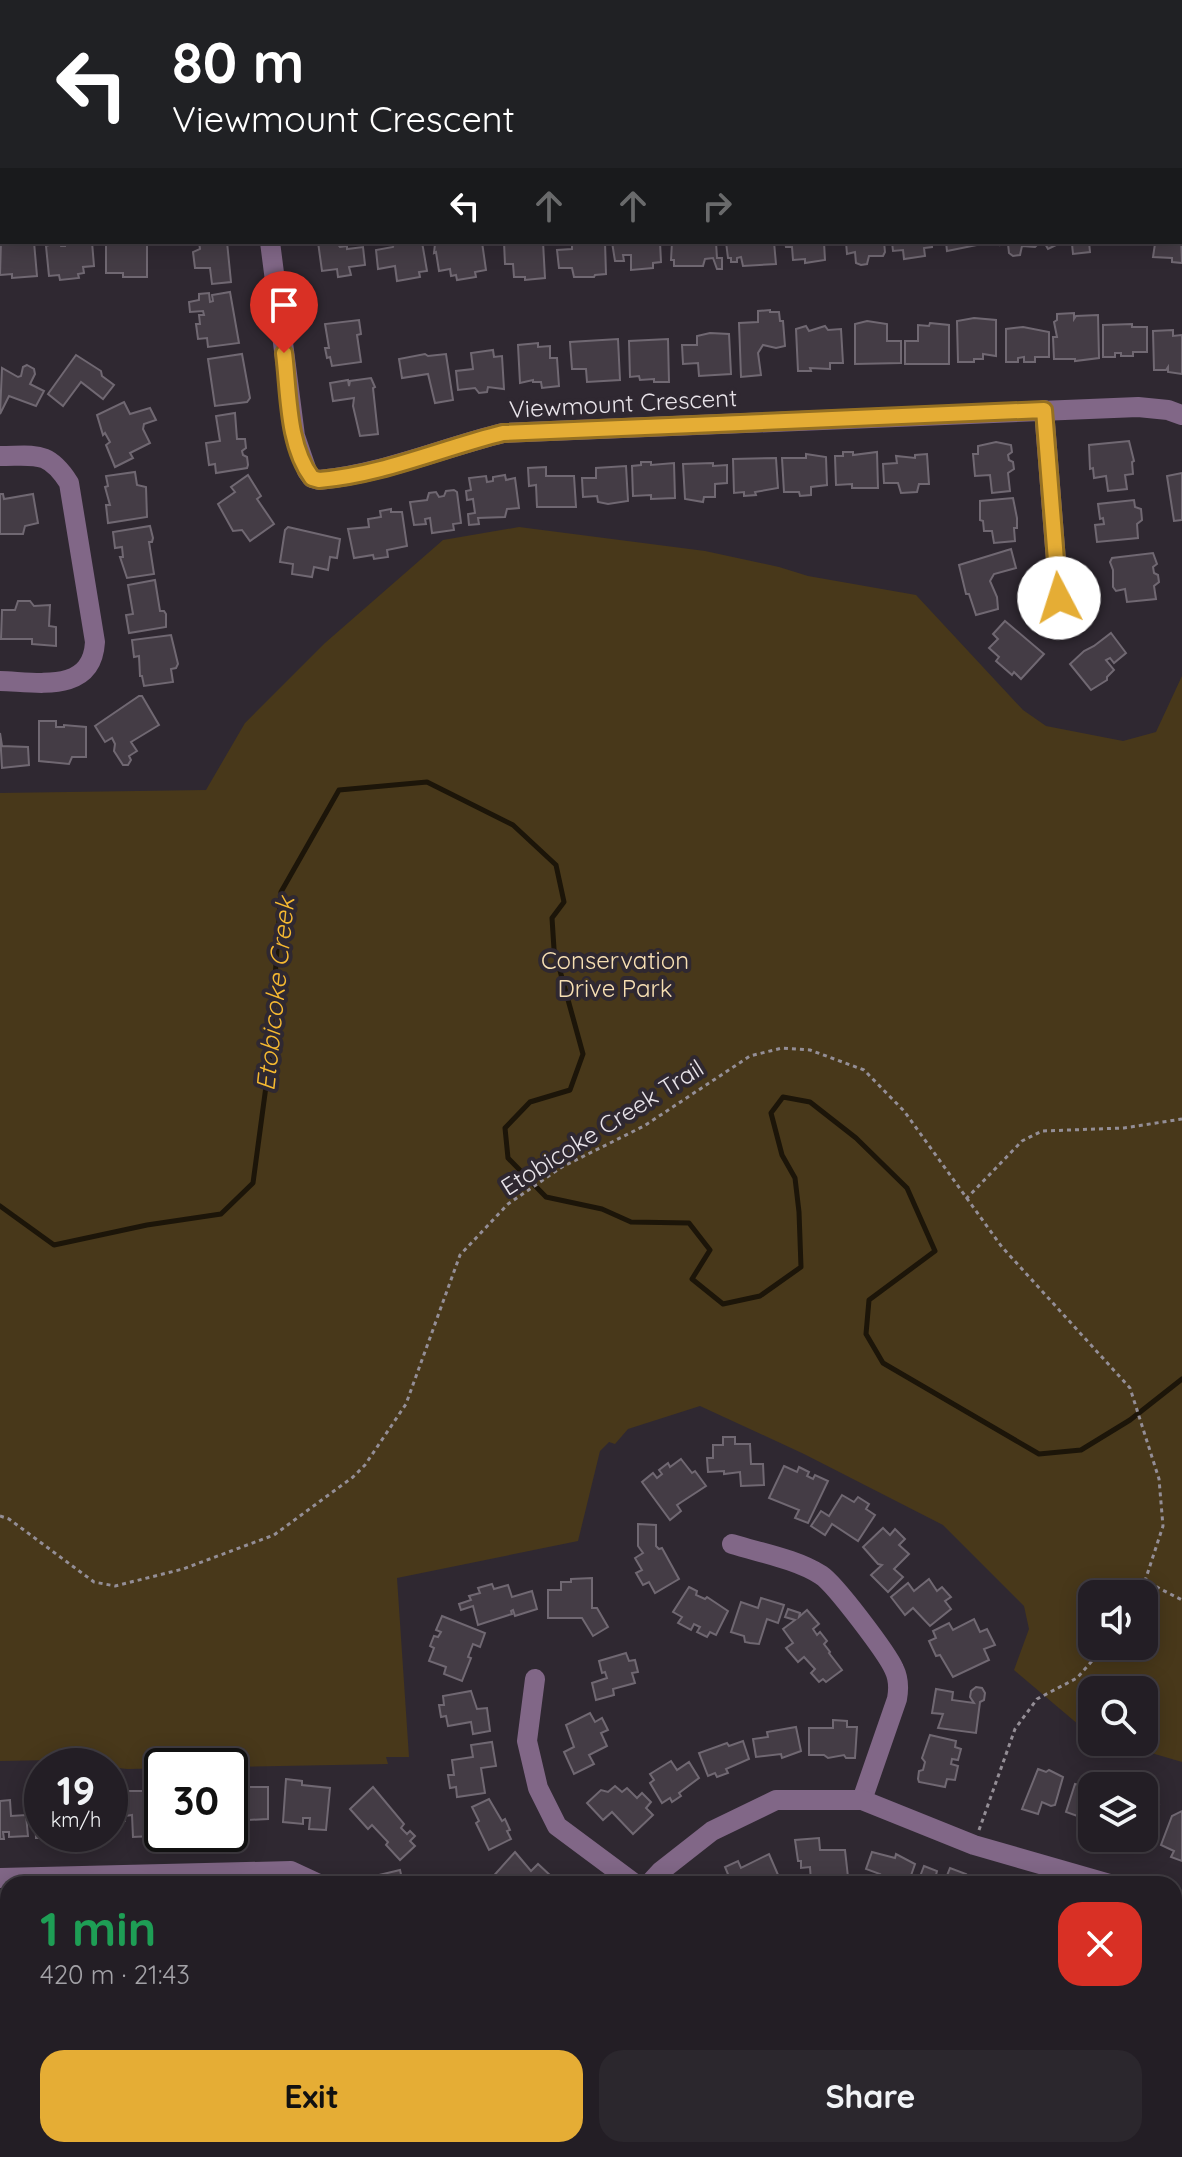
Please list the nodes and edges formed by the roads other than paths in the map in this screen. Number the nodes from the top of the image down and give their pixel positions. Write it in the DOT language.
graph roads {
  1 [pos="270,244"];
  2 [pos="1044,410"];
  3 [pos="1182,415"];
  4 [pos="0,456"];
  5 [pos="1059,598"];
  6 [pos="0,681"];
  7 [pos="732,1544"];
  8 [pos="535,1679"];
  9 [pos="862,1800"];
  10 [pos="1052,1875"];
  11 [pos="83,1876"];
  12 [pos="302,1876"];
  13 [pos="624,1876"];
  14 [pos="656,1876"];
  1 -- 2 [label="street, Viewmount Crescent"];
  2 -- 3 [label="street, Viewmount Crescent"];
  2 -- 5 [label="street"];
  4 -- 6 [label="street"];
  7 -- 9 [label="street"];
  8 -- 13 [label="street"];
  9 -- 10 [label="street"];
  9 -- 14 [label="street"];
  11 -- 12 [label="street"];
}
